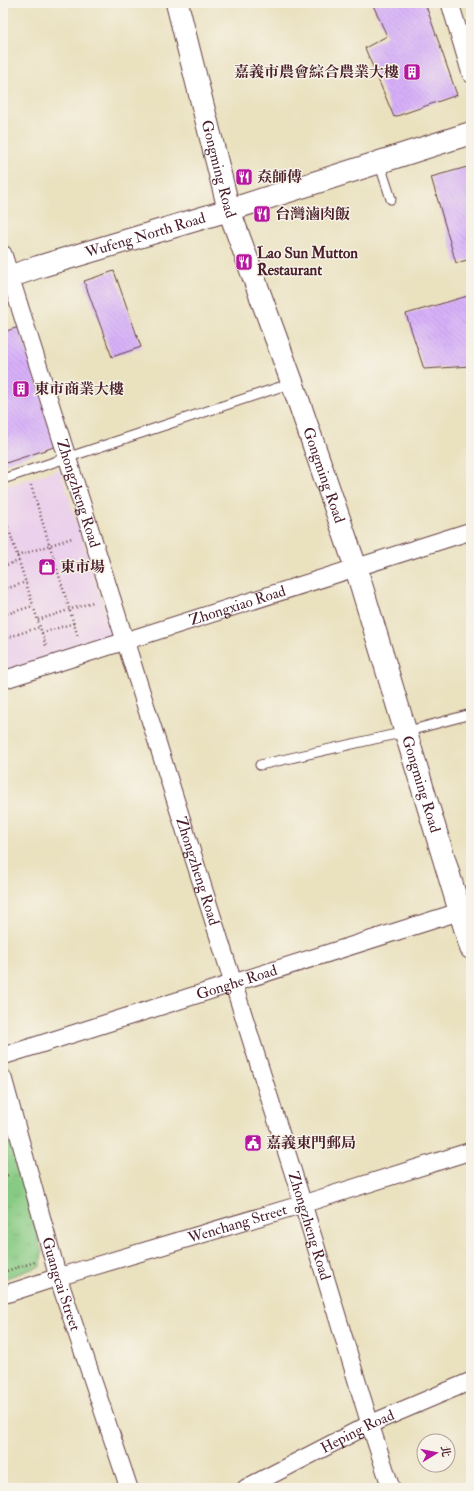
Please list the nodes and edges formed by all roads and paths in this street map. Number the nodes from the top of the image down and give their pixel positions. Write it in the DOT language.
graph roads {
  1 [pos="177,3"];
  2 [pos="450,3"];
  3 [pos="468,47"];
  4 [pos="471,74"];
  5 [pos="471,133"];
  6 [pos="379,162"];
  7 [pos="391,199"];
  8 [pos="229,210"];
  9 [pos="3,254"];
  10 [pos="6,278"];
  11 [pos="292,382"];
  12 [pos="68,458"];
  13 [pos="26,472"];
  14 [pos="3,479"];
  15 [pos="3,511"];
  16 [pos="7,524"];
  17 [pos="3,526"];
  18 [pos="471,531"];
  19 [pos="91,532"];
  20 [pos="49,545"];
  21 [pos="17,556"];
  22 [pos="19,561"];
  23 [pos="3,566"];
  24 [pos="356,568"];
  25 [pos="26,582"];
  26 [pos="3,590"];
  27 [pos="111,596"];
  28 [pos="33,606"];
  29 [pos="70,610"];
  30 [pos="3,616"];
  31 [pos="38,620"];
  32 [pos="74,623"];
  33 [pos="40,627"];
  34 [pos="42,633"];
  35 [pos="3,639"];
  36 [pos="125,641"];
  37 [pos="84,654"];
  38 [pos="52,664"];
  39 [pos="3,680"];
  40 [pos="471,714"];
  41 [pos="406,732"];
  42 [pos="260,765"];
  43 [pos="465,910"];
  44 [pos="471,948"];
  45 [pos="233,984"];
  46 [pos="3,1056"];
  47 [pos="3,1078"];
  48 [pos="471,1151"];
  49 [pos="303,1204"];
  50 [pos="58,1276"];
  51 [pos="3,1295"];
  52 [pos="471,1381"];
  53 [pos="370,1424"];
  54 [pos="128,1488"];
  55 [pos="246,1488"];
  56 [pos="391,1488"];
  1 -- 8 [label="street, Gongming Road"];
  2 -- 3 [label="street"];
  3 -- 4 [label="street"];
  5 -- 6 [label="street, Wufeng North Road"];
  6 -- 7 [label="lane"];
  6 -- 8 [label="street, Wufeng North Road"];
  8 -- 10 [label="street, Wufeng North Road"];
  8 -- 11 [label="street, Gongming Road"];
  9 -- 10 [label="street, Zhongzheng Road"];
  10 -- 12 [label="street, Zhongzheng Road"];
  11 -- 12 [label="lane"];
  11 -- 24 [label="street, Gongming Road"];
  12 -- 13 [label="lane"];
  12 -- 19 [label="street, Zhongzheng Road"];
  13 -- 14 [label="lane"];
  13 -- 20 [label="path"];
  15 -- 16 [label="path"];
  16 -- 17 [label="path"];
  16 -- 21 [label="path"];
  18 -- 24 [label="street, Zhongxiao Road"];
  19 -- 20 [label="path"];
  19 -- 27 [label="street, Zhongzheng Road"];
  20 -- 21 [label="path"];
  20 -- 29 [label="path"];
  21 -- 22 [label="path"];
  22 -- 23 [label="path"];
  22 -- 25 [label="path"];
  24 -- 36 [label="street, Zhongxiao Road"];
  24 -- 41 [label="street, Gongming Road"];
  25 -- 26 [label="path"];
  25 -- 28 [label="path"];
  27 -- 29 [label="path"];
  27 -- 36 [label="street, Zhongzheng Road"];
  28 -- 30 [label="path"];
  28 -- 31 [label="path"];
  29 -- 31 [label="path"];
  29 -- 32 [label="path"];
  31 -- 33 [label="path"];
  32 -- 34 [label="path"];
  32 -- 37 [label="path"];
  33 -- 34 [label="path"];
  33 -- 35 [label="path"];
  34 -- 38 [label="path"];
  36 -- 37 [label="street, Zhongxiao Road"];
  36 -- 45 [label="street, Zhongzheng Road"];
  37 -- 38 [label="street, Zhongxiao Road"];
  38 -- 39 [label="street, Zhongxiao Road"];
  40 -- 41 [label="lane"];
  41 -- 42 [label="lane"];
  41 -- 43 [label="street, Gongming Road"];
  43 -- 44 [label="street, Gongming Road"];
  43 -- 45 [label="street, Gonghe Road"];
  45 -- 46 [label="street, Gonghe Road"];
  45 -- 49 [label="street, Zhongzheng Road"];
  47 -- 50 [label="street, Guangcai Street"];
  48 -- 49 [label="street, Wenchang Street"];
  49 -- 50 [label="street, Wenchang Street"];
  49 -- 53 [label="street, Zhongzheng Road"];
  50 -- 51 [label="street, Wenchang Street"];
  50 -- 54 [label="street, Guangcai Street"];
  52 -- 53 [label="street, Heping Road"];
  53 -- 55 [label="street, Heping Road"];
  53 -- 56 [label="street, Zhongzheng Road"];
}
